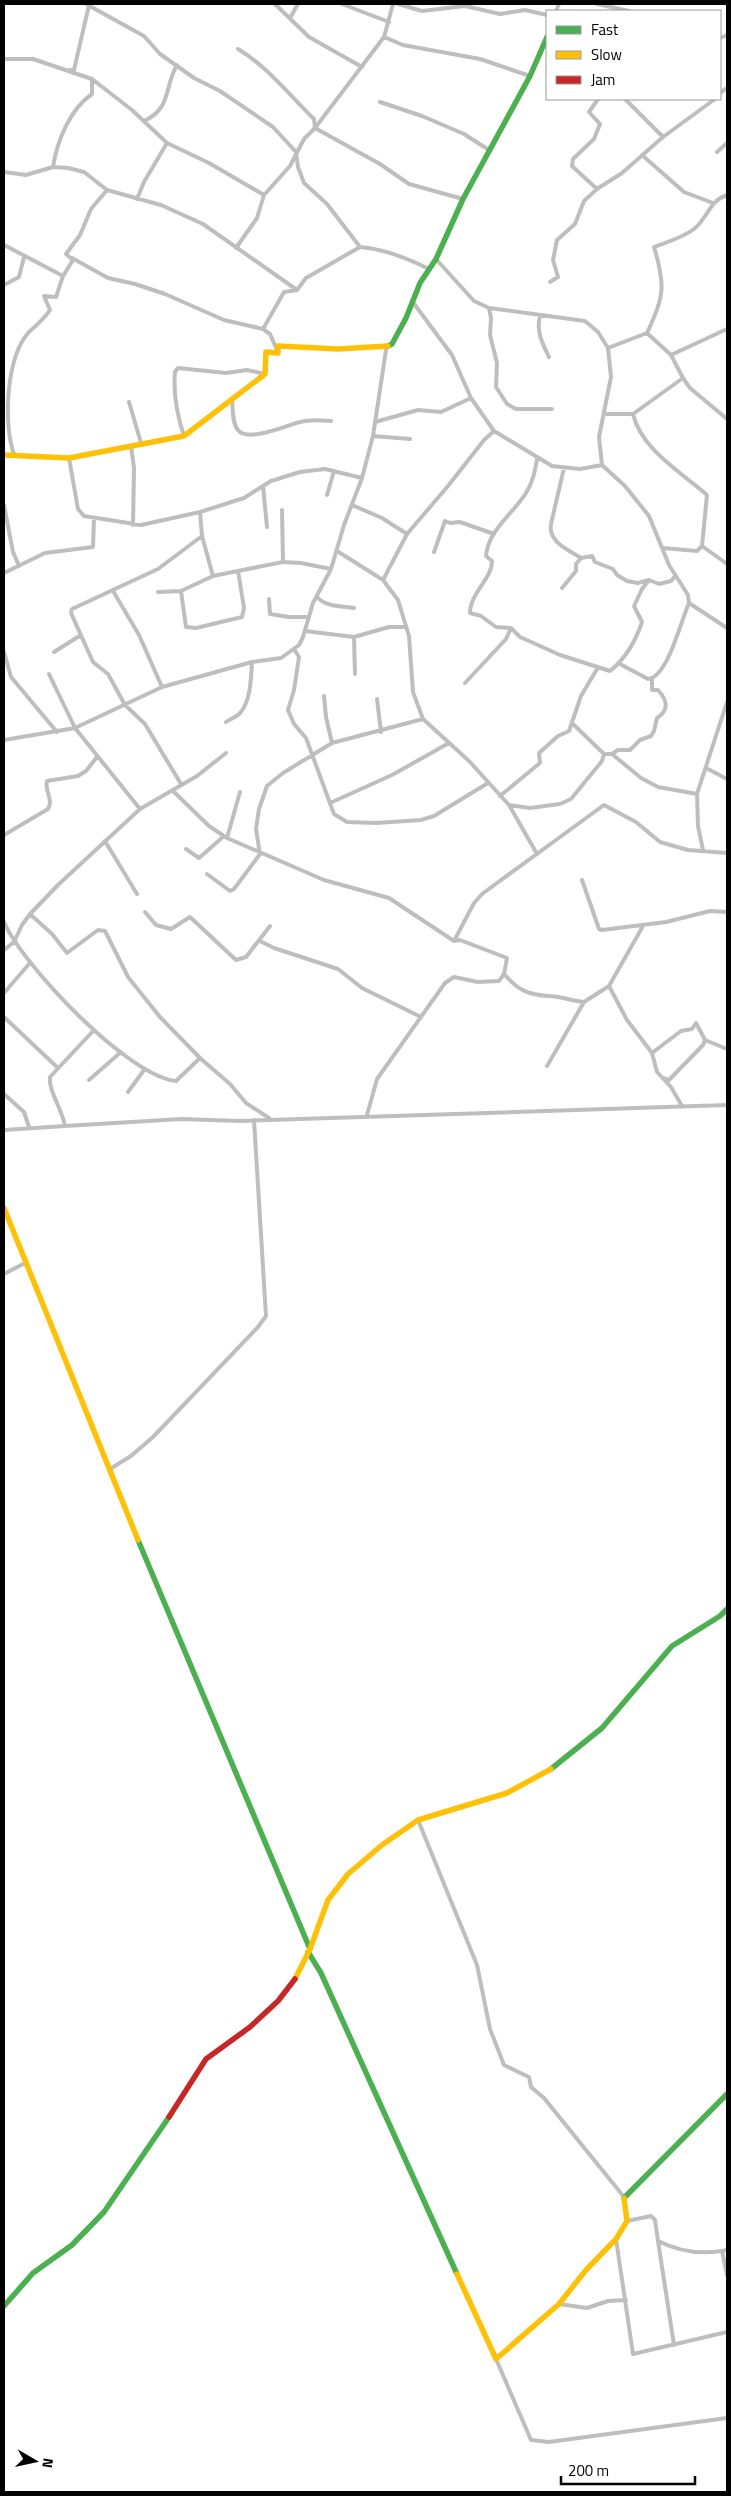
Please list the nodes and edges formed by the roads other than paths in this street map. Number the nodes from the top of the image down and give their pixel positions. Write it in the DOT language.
graph roads {
  1 [pos="88,4"];
  2 [pos="275,4"];
  3 [pos="298,4"];
  4 [pos="342,4"];
  5 [pos="393,4"];
  6 [pos="398,4"];
  7 [pos="597,4"];
  8 [pos="624,10"];
  9 [pos="546,15"];
  10 [pos="290,18"];
  11 [pos="389,22"];
  12 [pos="384,37"];
  13 [pos="546,39"];
  14 [pos="238,49"];
  15 [pos="4,59"];
  16 [pos="177,65"];
  17 [pos="362,67"];
  18 [pos="70,70"];
  19 [pos="530,76"];
  20 [pos="92,79"];
  21 [pos="597,100"];
  22 [pos="626,100"];
  23 [pos="712,100"];
  24 [pos="380,102"];
  25 [pos="144,121"];
  26 [pos="315,128"];
  27 [pos="662,137"];
  28 [pos="167,143"];
  29 [pos="727,143"];
  30 [pos="489,150"];
  31 [pos="296,152"];
  32 [pos="717,152"];
  33 [pos="642,155"];
  34 [pos="53,167"];
  35 [pos="4,172"];
  36 [pos="597,189"];
  37 [pos="107,190"];
  38 [pos="264,195"];
  39 [pos="727,195"];
  40 [pos="136,198"];
  41 [pos="463,199"];
  42 [pos="713,203"];
  43 [pos="4,245"];
  44 [pos="360,247"];
  45 [pos="236,248"];
  46 [pos="66,254"];
  47 [pos="24,257"];
  48 [pos="436,259"];
  49 [pos="429,269"];
  50 [pos="63,276"];
  51 [pos="550,282"];
  52 [pos="4,285"];
  53 [pos="297,290"];
  54 [pos="412,300"];
  55 [pos="489,308"];
  56 [pos="540,316"];
  57 [pos="263,329"];
  58 [pos="727,329"];
  59 [pos="647,333"];
  60 [pos="608,348"];
  61 [pos="385,349"];
  62 [pos="278,352"];
  63 [pos="671,354"];
  64 [pos="548,357"];
  65 [pos="265,374"];
  66 [pos="683,378"];
  67 [pos="471,398"];
  68 [pos="232,400"];
  69 [pos="129,402"];
  70 [pos="552,410"];
  71 [pos="605,414"];
  72 [pos="633,414"];
  73 [pos="727,419"];
  74 [pos="331,421"];
  75 [pos="375,422"];
  76 [pos="494,431"];
  77 [pos="184,436"];
  78 [pos="373,436"];
  79 [pos="410,439"];
  80 [pos="141,442"];
  81 [pos="131,446"];
  82 [pos="14,454"];
  83 [pos="4,455"];
  84 [pos="69,458"];
  85 [pos="537,459"];
  86 [pos="602,464"];
  87 [pos="564,468"];
  88 [pos="334,471"];
  89 [pos="362,478"];
  90 [pos="263,486"];
  91 [pos="327,495"];
  92 [pos="4,505"];
  93 [pos="352,505"];
  94 [pos="282,510"];
  95 [pos="200,512"];
  96 [pos="94,518"];
  97 [pos="133,526"];
  98 [pos="267,527"];
  99 [pos="406,534"];
  100 [pos="494,534"];
  101 [pos="202,536"];
  102 [pos="702,546"];
  103 [pos="663,548"];
  104 [pos="337,551"];
  105 [pos="434,552"];
  106 [pos="581,558"];
  107 [pos="283,562"];
  108 [pos="727,564"];
  109 [pos="19,566"];
  110 [pos="331,569"];
  111 [pos="238,571"];
  112 [pos="4,573"];
  113 [pos="213,576"];
  114 [pos="675,576"];
  115 [pos="383,580"];
  116 [pos="649,580"];
  117 [pos="562,588"];
  118 [pos="181,590"];
  119 [pos="113,591"];
  120 [pos="158,592"];
  121 [pos="317,596"];
  122 [pos="269,599"];
  123 [pos="689,603"];
  124 [pos="354,608"];
  125 [pos="308,617"];
  126 [pos="406,627"];
  127 [pos="511,628"];
  128 [pos="727,628"];
  129 [pos="305,631"];
  130 [pos="81,635"];
  131 [pos="354,637"];
  132 [pos="294,649"];
  133 [pos="4,652"];
  134 [pos="54,652"];
  135 [pos="252,662"];
  136 [pos="620,664"];
  137 [pos="597,669"];
  138 [pos="49,674"];
  139 [pos="356,674"];
  140 [pos="652,679"];
  141 [pos="465,683"];
  142 [pos="162,687"];
  143 [pos="324,696"];
  144 [pos="377,699"];
  145 [pos="727,702"];
  146 [pos="125,705"];
  147 [pos="423,719"];
  148 [pos="226,722"];
  149 [pos="572,724"];
  150 [pos="75,728"];
  151 [pos="57,732"];
  152 [pos="381,732"];
  153 [pos="4,740"];
  154 [pos="332,743"];
  155 [pos="449,743"];
  156 [pos="226,753"];
  157 [pos="312,754"];
  158 [pos="604,754"];
  159 [pos="612,754"];
  160 [pos="97,757"];
  161 [pos="706,768"];
  162 [pos="727,779"];
  163 [pos="488,783"];
  164 [pos="181,784"];
  165 [pos="173,791"];
  166 [pos="240,792"];
  167 [pos="697,794"];
  168 [pos="500,796"];
  169 [pos="330,803"];
  170 [pos="509,805"];
  171 [pos="140,809"];
  172 [pos="4,835"];
  173 [pos="225,837"];
  174 [pos="105,842"];
  175 [pos="186,849"];
  176 [pos="703,850"];
  177 [pos="727,853"];
  178 [pos="260,854"];
  179 [pos="537,854"];
  180 [pos="207,874"];
  181 [pos="582,880"];
  182 [pos="137,894"];
  183 [pos="145,912"];
  184 [pos="727,912"];
  185 [pos="30,914"];
  186 [pos="4,922"];
  187 [pos="270,926"];
  188 [pos="643,926"];
  189 [pos="260,941"];
  190 [pos="454,941"];
  191 [pos="14,942"];
  192 [pos="4,950"];
  193 [pos="29,964"];
  194 [pos="504,974"];
  195 [pos="609,986"];
  196 [pos="4,993"];
  197 [pos="584,1002"];
  198 [pos="4,1017"];
  199 [pos="421,1017"];
  200 [pos="94,1030"];
  201 [pos="704,1040"];
  202 [pos="727,1048"];
  203 [pos="121,1052"];
  204 [pos="652,1053"];
  205 [pos="200,1058"];
  206 [pos="547,1066"];
  207 [pos="58,1068"];
  208 [pos="144,1070"];
  209 [pos="664,1078"];
  210 [pos="89,1080"];
  211 [pos="128,1092"];
  212 [pos="4,1094"];
  213 [pos="727,1103"];
  214 [pos="682,1106"];
  215 [pos="367,1115"];
  216 [pos="270,1119"];
  217 [pos="254,1120"];
  218 [pos="65,1126"];
  219 [pos="29,1127"];
  220 [pos="4,1130"];
  221 [pos="4,1208"];
  222 [pos="25,1262"];
  223 [pos="4,1274"];
  224 [pos="110,1469"];
  225 [pos="727,1609"];
  226 [pos="418,1820"];
  227 [pos="309,1950"];
  228 [pos="727,2094"];
  229 [pos="624,2197"];
  230 [pos="627,2221"];
  231 [pos="616,2239"];
  232 [pos="658,2241"];
  233 [pos="727,2250"];
  234 [pos="722,2251"];
  235 [pos="727,2275"];
  236 [pos="626,2300"];
  237 [pos="559,2304"];
  238 [pos="4,2306"];
  239 [pos="727,2332"];
  240 [pos="674,2345"];
  241 [pos="496,2359"];
  242 [pos="727,2418"];
  1 -- 16 [label="street"];
  1 -- 18 [label="street"];
  2 -- 10 [label="street"];
  3 -- 10 [label="street"];
  4 -- 11 [label="street"];
  5 -- 11 [label="street"];
  6 -- 9 [label="street"];
  7 -- 8 [label="street"];
  10 -- 17 [label="street"];
  11 -- 12 [label="street"];
  12 -- 17 [label="street"];
  12 -- 19 [label="street"];
  13 -- 19 [label="street"];
  14 -- 26 [label="street"];
  15 -- 18 [label="street"];
  16 -- 25 [label="street"];
  16 -- 31 [label="street"];
  17 -- 26 [label="street"];
  18 -- 20 [label="street"];
  19 -- 30 [label="street"];
  20 -- 25 [label="street"];
  20 -- 34 [label="street"];
  21 -- 36 [label="street"];
  22 -- 27 [label="street"];
  23 -- 27 [label="street"];
  24 -- 30 [label="street"];
  25 -- 28 [label="street"];
  26 -- 31 [label="street"];
  26 -- 41 [label="street"];
  27 -- 33 [label="street"];
  28 -- 38 [label="street"];
  28 -- 40 [label="street"];
  29 -- 32 [label="street"];
  30 -- 41 [label="street"];
  31 -- 38 [label="street"];
  31 -- 44 [label="street"];
  33 -- 36 [label="street"];
  33 -- 42 [label="street"];
  34 -- 35 [label="street"];
  34 -- 37 [label="street"];
  36 -- 51 [label="street"];
  37 -- 40 [label="street"];
  37 -- 46 [label="street"];
  38 -- 45 [label="street"];
  39 -- 42 [label="street"];
  40 -- 45 [label="street"];
  41 -- 48 [label="street"];
  42 -- 59 [label="street"];
  43 -- 47 [label="street"];
  44 -- 49 [label="street"];
  44 -- 53 [label="street"];
  45 -- 53 [label="street"];
  46 -- 50 [label="street"];
  46 -- 57 [label="street"];
  47 -- 50 [label="street"];
  47 -- 52 [label="street"];
  48 -- 49 [label="street"];
  48 -- 55 [label="street"];
  49 -- 54 [label="street"];
  50 -- 82 [label="street"];
  53 -- 57 [label="street"];
  54 -- 61 [label="street"];
  54 -- 67 [label="street"];
  55 -- 56 [label="street"];
  55 -- 70 [label="street"];
  56 -- 60 [label="street"];
  56 -- 64 [label="street"];
  57 -- 62 [label="street"];
  58 -- 63 [label="street"];
  59 -- 60 [label="street"];
  59 -- 63 [label="street"];
  60 -- 71 [label="street"];
  61 -- 62 [label="street"];
  61 -- 75 [label="street"];
  62 -- 65 [label="street"];
  63 -- 66 [label="street"];
  65 -- 68 [label="street"];
  65 -- 77 [label="street"];
  66 -- 72 [label="street"];
  66 -- 73 [label="street"];
  67 -- 75 [label="street"];
  67 -- 76 [label="street"];
  68 -- 74 [label="street"];
  68 -- 77 [label="street"];
  69 -- 80 [label="street"];
  71 -- 72 [label="street"];
  71 -- 86 [label="street"];
  72 -- 102 [label="street"];
  75 -- 78 [label="street"];
  76 -- 85 [label="street"];
  76 -- 99 [label="street"];
  77 -- 80 [label="street"];
  78 -- 79 [label="street"];
  78 -- 89 [label="street"];
  80 -- 81 [label="street"];
  81 -- 84 [label="street"];
  81 -- 97 [label="street"];
  82 -- 83 [label="street"];
  82 -- 84 [label="street"];
  84 -- 96 [label="street"];
  85 -- 87 [label="street"];
  85 -- 100 [label="street"];
  86 -- 87 [label="street"];
  86 -- 103 [label="street"];
  87 -- 106 [label="street"];
  88 -- 89 [label="street"];
  88 -- 90 [label="street"];
  88 -- 91 [label="street"];
  89 -- 93 [label="street"];
  90 -- 95 [label="street"];
  90 -- 98 [label="street"];
  92 -- 109 [label="street"];
  93 -- 99 [label="street"];
  93 -- 104 [label="street"];
  94 -- 107 [label="street"];
  95 -- 97 [label="street"];
  95 -- 101 [label="street"];
  96 -- 97 [label="street"];
  96 -- 109 [label="street"];
  99 -- 115 [label="street"];
  100 -- 105 [label="street"];
  100 -- 127 [label="street"];
  101 -- 113 [label="street"];
  101 -- 119 [label="street"];
  102 -- 103 [label="street"];
  102 -- 108 [label="street"];
  103 -- 114 [label="street"];
  104 -- 110 [label="street"];
  104 -- 115 [label="street"];
  106 -- 116 [label="street"];
  106 -- 117 [label="street"];
  107 -- 110 [label="street"];
  107 -- 111 [label="street"];
  109 -- 112 [label="street"];
  110 -- 121 [label="street"];
  111 -- 113 [label="street"];
  111 -- 118 [label="street"];
  113 -- 118 [label="street"];
  114 -- 116 [label="street"];
  114 -- 123 [label="street"];
  115 -- 126 [label="street"];
  116 -- 136 [label="street"];
  118 -- 120 [label="street"];
  119 -- 130 [label="street"];
  119 -- 142 [label="street"];
  121 -- 124 [label="street"];
  121 -- 125 [label="street"];
  122 -- 125 [label="street"];
  123 -- 128 [label="street"];
  123 -- 140 [label="street"];
  125 -- 129 [label="street"];
  126 -- 131 [label="street"];
  126 -- 147 [label="street"];
  127 -- 137 [label="street"];
  127 -- 141 [label="street"];
  129 -- 131 [label="street"];
  129 -- 132 [label="street"];
  130 -- 134 [label="street"];
  130 -- 146 [label="street"];
  131 -- 139 [label="street"];
  132 -- 135 [label="street"];
  132 -- 157 [label="street"];
  133 -- 151 [label="street"];
  135 -- 142 [label="street"];
  135 -- 148 [label="street"];
  136 -- 137 [label="street"];
  136 -- 140 [label="street"];
  137 -- 149 [label="street"];
  138 -- 150 [label="street"];
  140 -- 159 [label="street"];
  142 -- 146 [label="street"];
  143 -- 154 [label="street"];
  144 -- 152 [label="street"];
  145 -- 161 [label="street"];
  146 -- 150 [label="street"];
  146 -- 164 [label="street"];
  147 -- 152 [label="street"];
  147 -- 155 [label="street"];
  149 -- 158 [label="street"];
  149 -- 168 [label="street"];
  150 -- 151 [label="street"];
  150 -- 160 [label="street"];
  151 -- 153 [label="street"];
  152 -- 154 [label="street"];
  154 -- 157 [label="street"];
  155 -- 163 [label="street"];
  155 -- 169 [label="street"];
  156 -- 164 [label="street"];
  157 -- 169 [label="street"];
  157 -- 178 [label="street"];
  158 -- 159 [label="street"];
  158 -- 170 [label="street"];
  159 -- 167 [label="street"];
  160 -- 171 [label="street"];
  160 -- 172 [label="street"];
  161 -- 162 [label="street"];
  161 -- 167 [label="street"];
  163 -- 168 [label="street"];
  163 -- 169 [label="street"];
  164 -- 165 [label="street"];
  165 -- 171 [label="street"];
  165 -- 173 [label="street"];
  166 -- 173 [label="street"];
  167 -- 176 [label="street"];
  168 -- 170 [label="street"];
  170 -- 179 [label="street"];
  171 -- 174 [label="street"];
  173 -- 175 [label="street"];
  173 -- 178 [label="street"];
  174 -- 182 [label="street"];
  174 -- 185 [label="street"];
  176 -- 177 [label="street"];
  176 -- 179 [label="street"];
  178 -- 180 [label="street"];
  178 -- 190 [label="street"];
  179 -- 190 [label="street"];
  181 -- 188 [label="street"];
  183 -- 189 [label="street"];
  184 -- 188 [label="street"];
  185 -- 191 [label="street"];
  185 -- 205 [label="street"];
  186 -- 191 [label="street"];
  187 -- 189 [label="street"];
  188 -- 195 [label="street"];
  189 -- 199 [label="street"];
  190 -- 194 [label="street"];
  191 -- 192 [label="street"];
  191 -- 193 [label="street"];
  193 -- 196 [label="street"];
  193 -- 200 [label="street"];
  194 -- 197 [label="street"];
  194 -- 199 [label="street"];
  195 -- 197 [label="street"];
  195 -- 204 [label="street"];
  197 -- 206 [label="street"];
  198 -- 207 [label="street"];
  199 -- 215 [label="street"];
  200 -- 203 [label="street"];
  200 -- 207 [label="street"];
  201 -- 202 [label="street"];
  201 -- 204 [label="street"];
  201 -- 209 [label="street"];
  203 -- 208 [label="street"];
  203 -- 210 [label="street"];
  204 -- 209 [label="street"];
  205 -- 208 [label="street"];
  205 -- 216 [label="street"];
  207 -- 218 [label="street"];
  208 -- 211 [label="street"];
  209 -- 214 [label="street"];
  212 -- 219 [label="street"];
  213 -- 214 [label="street"];
  214 -- 215 [label="street"];
  215 -- 216 [label="street"];
  216 -- 217 [label="street"];
  217 -- 218 [label="street"];
  217 -- 224 [label="street"];
  218 -- 219 [label="street"];
  219 -- 220 [label="street"];
  221 -- 222 [label="street"];
  222 -- 223 [label="street"];
  222 -- 224 [label="street"];
  224 -- 227 [label="street"];
  225 -- 226 [label="street"];
  226 -- 227 [label="street"];
  226 -- 229 [label="street"];
  227 -- 238 [label="street"];
  227 -- 241 [label="street"];
  228 -- 229 [label="street"];
  229 -- 230 [label="street"];
  230 -- 231 [label="street"];
  230 -- 232 [label="street"];
  231 -- 236 [label="street"];
  231 -- 237 [label="street"];
  232 -- 234 [label="street"];
  232 -- 240 [label="street"];
  233 -- 234 [label="street"];
  234 -- 235 [label="street"];
  236 -- 237 [label="street"];
  236 -- 240 [label="street"];
  237 -- 241 [label="street"];
  239 -- 240 [label="street"];
  241 -- 242 [label="street"];
}
